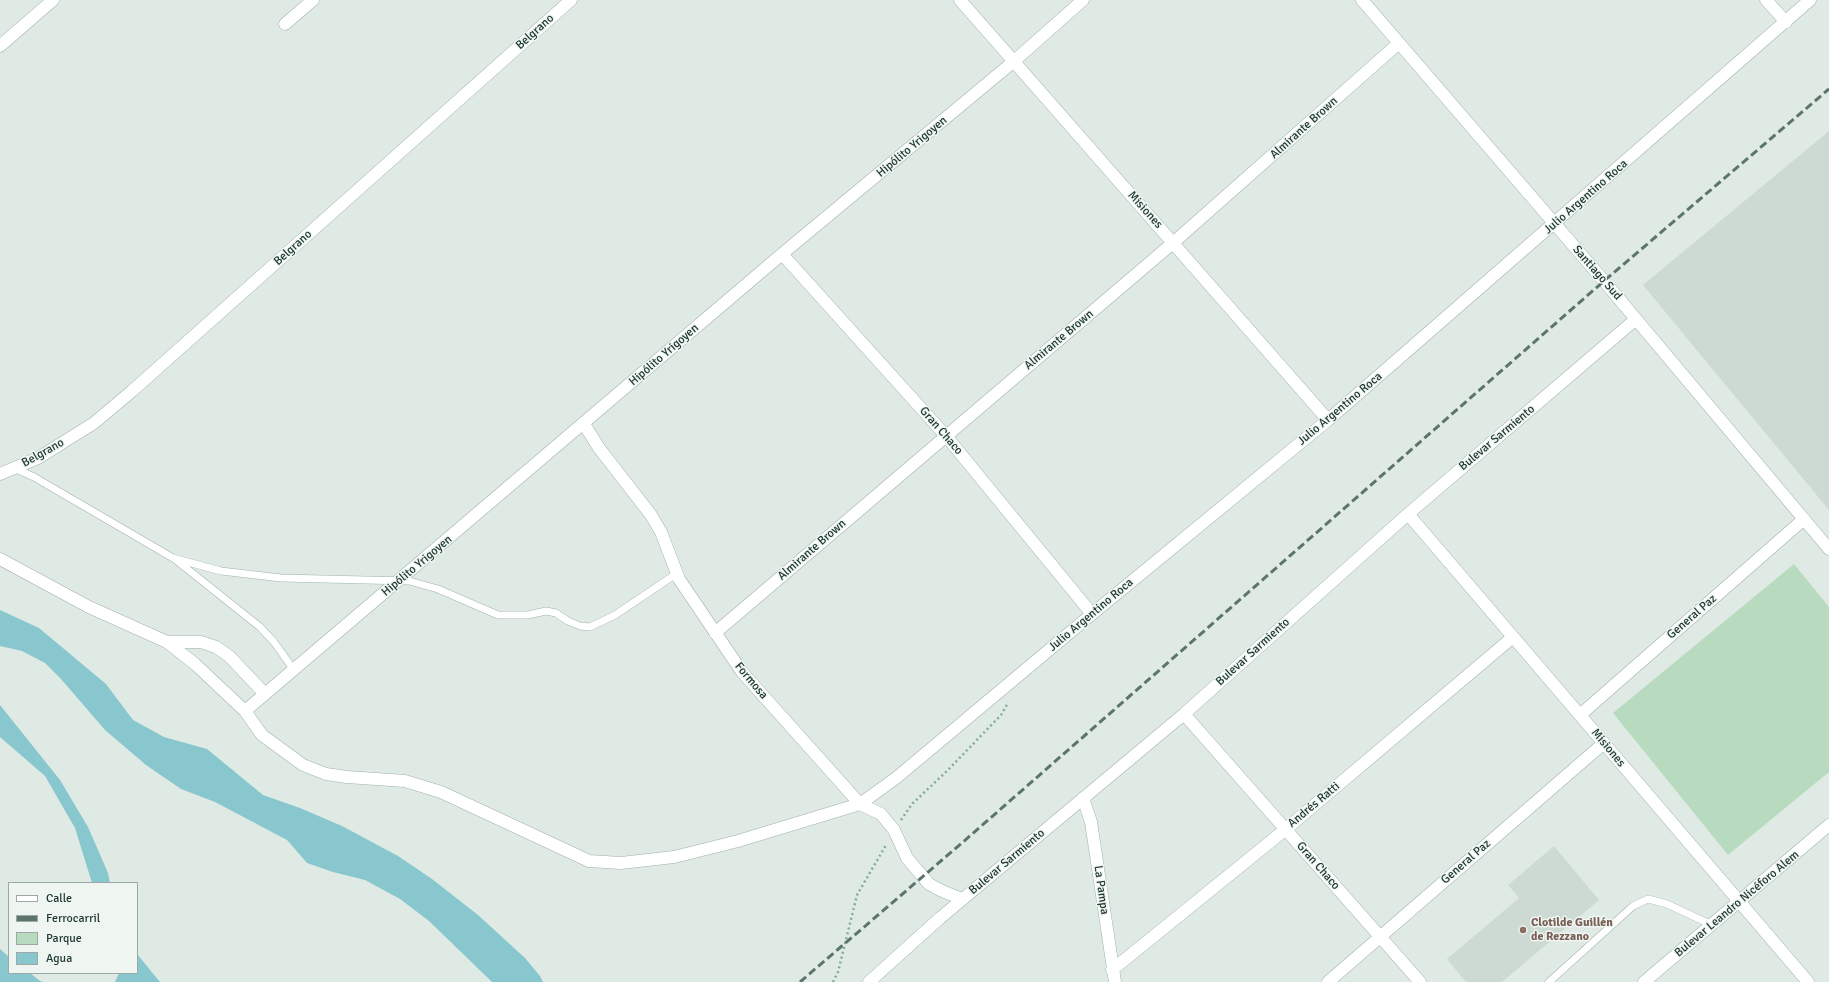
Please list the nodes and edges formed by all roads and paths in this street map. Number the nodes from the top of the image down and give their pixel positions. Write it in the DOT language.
graph roads {
  1 [pos="53,0"];
  2 [pos="313,0"];
  3 [pos="571,0"];
  4 [pos="960,0"];
  5 [pos="1084,0"];
  6 [pos="1362,0"];
  7 [pos="1766,0"];
  8 [pos="1810,0"];
  9 [pos="1786,22"];
  10 [pos="285,24"];
  11 [pos="1399,43"];
  12 [pos="0,46"];
  13 [pos="1013,62"];
  14 [pos="1554,224"];
  15 [pos="1174,242"];
  16 [pos="782,254"];
  17 [pos="1636,319"];
  18 [pos="1328,420"];
  19 [pos="584,424"];
  20 [pos="946,436"];
  21 [pos="14,468"];
  22 [pos="0,474"];
  23 [pos="1408,514"];
  24 [pos="1804,519"];
  25 [pos="1829,549"];
  26 [pos="173,558"];
  27 [pos="0,559"];
  28 [pos="676,574"];
  29 [pos="399,581"];
  30 [pos="1092,614"];
  31 [pos="715,633"];
  32 [pos="1513,637"];
  33 [pos="167,642"];
  34 [pos="294,670"];
  35 [pos="265,694"];
  36 [pos="1009,702"];
  37 [pos="245,711"];
  38 [pos="1184,714"];
  39 [pos="1580,715"];
  40 [pos="1604,743"];
  41 [pos="1083,798"];
  42 [pos="860,804"];
  43 [pos="1829,825"];
  44 [pos="1286,829"];
  45 [pos="894,830"];
  46 [pos="962,899"];
  47 [pos="1739,903"];
  48 [pos="1712,925"];
  49 [pos="1380,936"];
  50 [pos="1113,976"];
  51 [pos="833,982"];
  52 [pos="869,982"];
  53 [pos="1328,982"];
  54 [pos="1420,982"];
  55 [pos="1549,982"];
  56 [pos="1644,982"];
  57 [pos="1808,982"];
  1 -- 12 [label="street"];
  2 -- 10 [label="street"];
  3 -- 21 [label="street, Belgrano"];
  4 -- 13 [label="street, Misiones"];
  5 -- 13 [label="street, Hipólito Yrigoyen"];
  6 -- 11 [label="street, Santiago Sud"];
  7 -- 9 [label="street"];
  8 -- 9 [label="street, Julio Argentino Roca"];
  9 -- 14 [label="street, Julio Argentino Roca"];
  11 -- 14 [label="street, Santiago Sud"];
  11 -- 15 [label="street, Almirante Brown"];
  13 -- 15 [label="street, Misiones"];
  13 -- 16 [label="street, Hipólito Yrigoyen"];
  14 -- 17 [label="street, Santiago Sud"];
  14 -- 18 [label="street, Julio Argentino Roca"];
  15 -- 18 [label="street, Misiones"];
  15 -- 20 [label="street, Almirante Brown"];
  16 -- 19 [label="street, Hipólito Yrigoyen"];
  16 -- 20 [label="street, Gran Chaco"];
  17 -- 23 [label="street, Bulevar Sarmiento"];
  17 -- 24 [label="street, Santiago Sud"];
  18 -- 30 [label="street, Julio Argentino Roca"];
  19 -- 28 [label="street, Formosa"];
  19 -- 29 [label="street, Hipólito Yrigoyen"];
  20 -- 30 [label="street, Gran Chaco"];
  20 -- 31 [label="street, Almirante Brown"];
  21 -- 22 [label="street, Belgrano"];
  21 -- 26 [label="lane"];
  23 -- 32 [label="street, Misiones"];
  23 -- 38 [label="street, Bulevar Sarmiento"];
  24 -- 25 [label="street, Santiago Sud"];
  24 -- 39 [label="street, General Paz"];
  26 -- 29 [label="lane"];
  26 -- 34 [label="lane"];
  27 -- 33 [label="street"];
  28 -- 29 [label="lane"];
  28 -- 31 [label="street, Formosa"];
  29 -- 34 [label="street, Hipólito Yrigoyen"];
  30 -- 42 [label="street, Julio Argentino Roca"];
  31 -- 42 [label="street, Formosa"];
  32 -- 39 [label="street, Misiones"];
  32 -- 44 [label="street, Andrés Ratti"];
  33 -- 35 [label="street"];
  33 -- 37 [label="street, Julio Argentino Roca"];
  34 -- 35 [label="street, Hipólito Yrigoyen"];
  35 -- 37 [label="street, Hipólito Yrigoyen"];
  36 -- 45 [label="path"];
  37 -- 42 [label="street, Julio Argentino Roca"];
  38 -- 41 [label="street, Bulevar Sarmiento"];
  38 -- 44 [label="street, Gran Chaco"];
  39 -- 40 [label="street, Misiones"];
  40 -- 47 [label="street, Misiones"];
  40 -- 49 [label="street, General Paz"];
  41 -- 46 [label="street, Bulevar Sarmiento"];
  41 -- 50 [label="street, La Pampa"];
  42 -- 45 [label="street, Formosa"];
  43 -- 47 [label="street, Bulevar Leandro Nicéforo Alem"];
  44 -- 49 [label="street, Gran Chaco"];
  44 -- 50 [label="street, Andrés Ratti"];
  45 -- 46 [label="street, Formosa"];
  45 -- 51 [label="path"];
  46 -- 52 [label="street, Bulevar Sarmiento"];
  47 -- 48 [label="street, Bulevar Leandro Nicéforo Alem"];
  47 -- 57 [label="street, Misiones"];
  48 -- 55 [label="lane"];
  48 -- 56 [label="street, Bulevar Leandro Nicéforo Alem"];
  49 -- 53 [label="street, General Paz"];
  49 -- 54 [label="street, Gran Chaco"];
}
